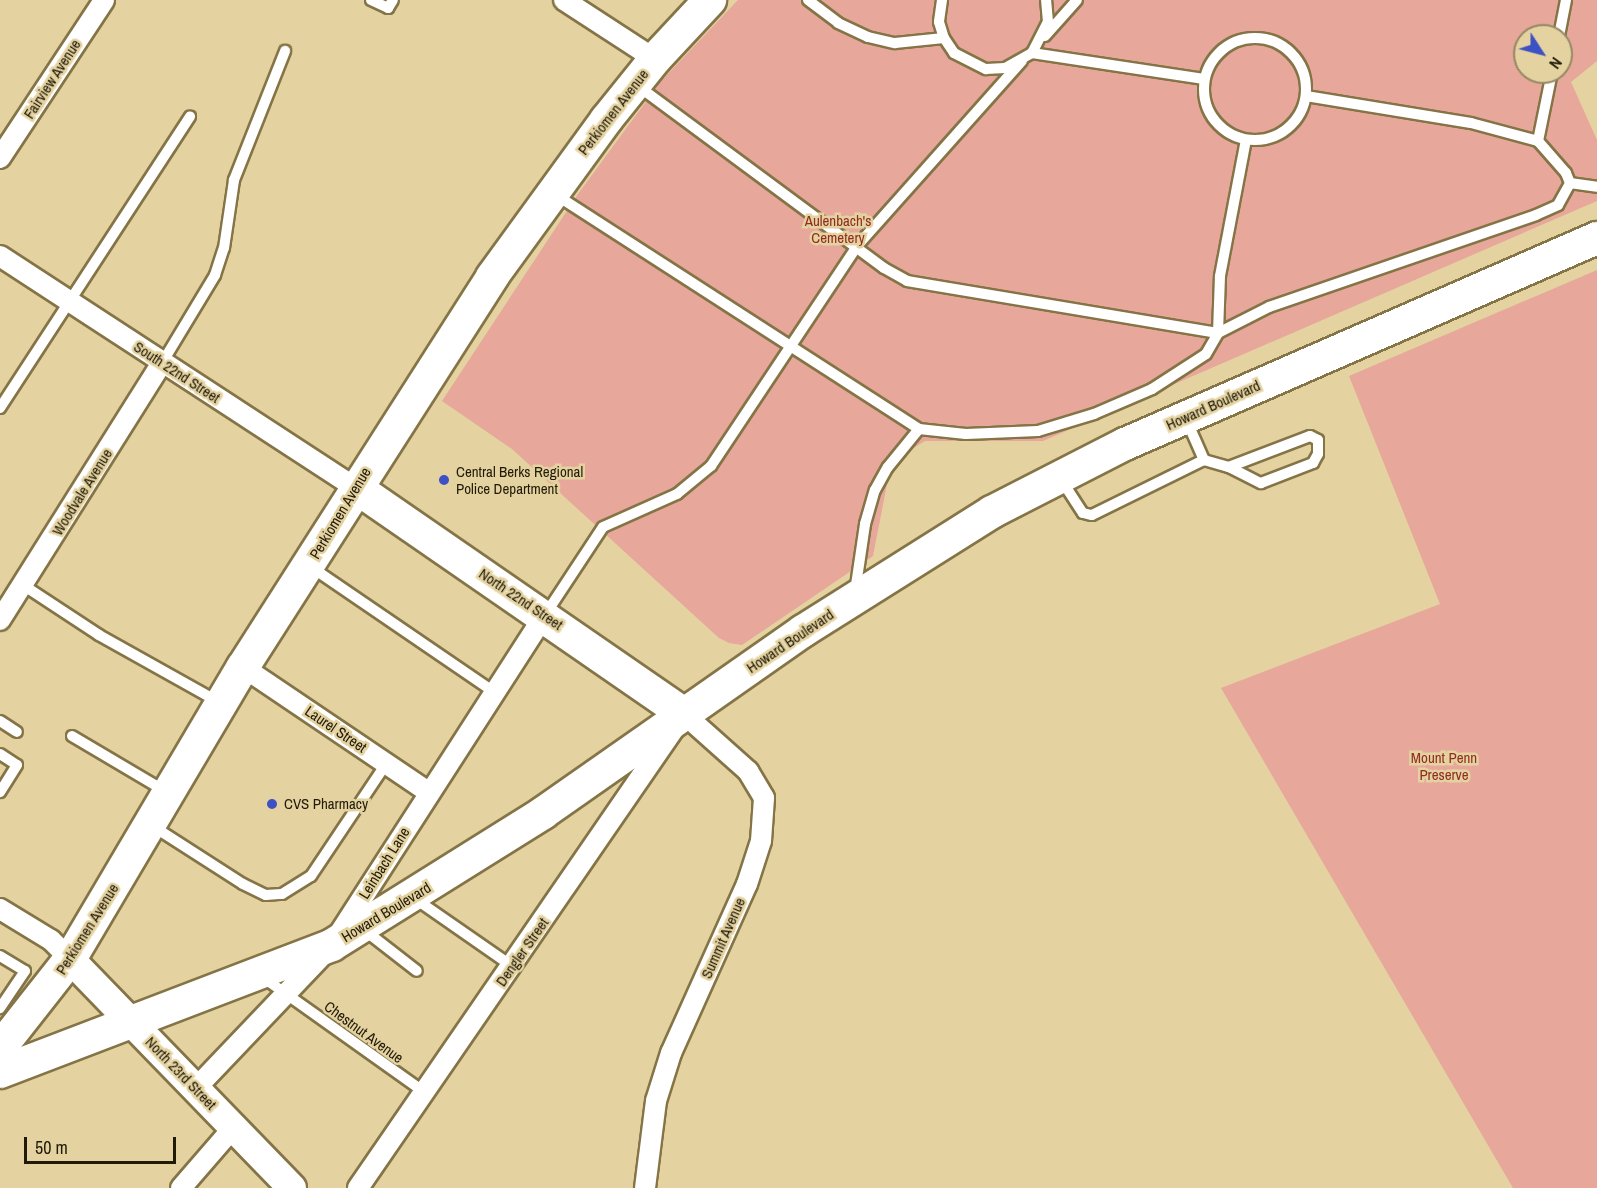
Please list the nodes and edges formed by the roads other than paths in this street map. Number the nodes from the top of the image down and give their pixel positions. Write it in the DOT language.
graph roads {
  1 [pos="104,0"];
  2 [pos="371,0"];
  3 [pos="564,0"];
  4 [pos="710,0"];
  5 [pos="808,0"];
  6 [pos="942,0"];
  7 [pos="1046,0"];
  8 [pos="1077,0"];
  9 [pos="1566,0"];
  10 [pos="391,4"];
  11 [pos="1561,24"];
  12 [pos="944,38"];
  13 [pos="1043,39"];
  14 [pos="285,51"];
  15 [pos="1032,53"];
  16 [pos="655,58"];
  17 [pos="1022,61"];
  18 [pos="1204,79"];
  19 [pos="635,84"];
  20 [pos="1550,84"];
  21 [pos="1306,96"];
  22 [pos="190,116"];
  23 [pos="1246,140"];
  24 [pos="1538,141"];
  25 [pos="0,158"];
  26 [pos="1570,183"];
  27 [pos="1597,187"];
  28 [pos="553,192"];
  29 [pos="1597,238"];
  30 [pos="857,246"];
  31 [pos="0,256"];
  32 [pos="68,302"];
  33 [pos="1218,333"];
  34 [pos="789,347"];
  35 [pos="162,363"];
  36 [pos="0,408"];
  37 [pos="1185,417"];
  38 [pos="919,429"];
  39 [pos="1204,460"];
  40 [pos="1229,467"];
  41 [pos="1059,475"];
  42 [pos="355,487"];
  43 [pos="308,566"];
  44 [pos="23,585"];
  45 [pos="855,598"];
  46 [pos="545,615"];
  47 [pos="0,620"];
  48 [pos="243,667"];
  49 [pos="493,691"];
  50 [pos="221,704"];
  51 [pos="684,714"];
  52 [pos="0,721"];
  53 [pos="16,732"];
  54 [pos="72,736"];
  55 [pos="0,754"];
  56 [pos="386,764"];
  57 [pos="0,792"];
  58 [pos="428,792"];
  59 [pos="170,794"];
  60 [pos="151,825"];
  61 [pos="412,897"];
  62 [pos="0,909"];
  63 [pos="361,927"];
  64 [pos="332,945"];
  65 [pos="0,956"];
  66 [pos="70,959"];
  67 [pos="513,966"];
  68 [pos="417,971"];
  69 [pos="259,974"];
  70 [pos="288,995"];
  71 [pos="0,1008"];
  72 [pos="132,1022"];
  73 [pos="0,1048"];
  74 [pos="0,1072"];
  75 [pos="196,1088"];
  76 [pos="423,1092"];
  77 [pos="233,1128"];
  78 [pos="181,1188"];
  79 [pos="292,1188"];
  80 [pos="358,1188"];
  81 [pos="645,1188"];
  1 -- 25 [label="street, Fairview Avenue"];
  2 -- 10 [label="lane"];
  3 -- 16 [label="street"];
  4 -- 16 [label="main road, Perkiomen Avenue"];
  5 -- 12 [label="lane"];
  6 -- 12 [label="lane"];
  7 -- 13 [label="lane"];
  8 -- 13 [label="lane"];
  9 -- 11 [label="lane"];
  12 -- 17 [label="lane"];
  13 -- 15 [label="lane"];
  14 -- 35 [label="lane"];
  15 -- 17 [label="lane"];
  15 -- 18 [label="lane"];
  16 -- 19 [label="main road, Perkiomen Avenue"];
  17 -- 30 [label="lane"];
  18 -- 21 [label="lane"];
  18 -- 23 [label="lane"];
  19 -- 28 [label="main road, Perkiomen Avenue"];
  19 -- 30 [label="lane"];
  20 -- 24 [label="lane"];
  21 -- 23 [label="lane"];
  21 -- 24 [label="lane"];
  22 -- 32 [label="lane"];
  23 -- 33 [label="lane"];
  24 -- 26 [label="lane"];
  26 -- 27 [label="lane"];
  26 -- 33 [label="lane"];
  28 -- 34 [label="lane"];
  28 -- 42 [label="main road, Perkiomen Avenue"];
  29 -- 37 [label="main road, Howard Boulevard"];
  30 -- 33 [label="lane"];
  30 -- 34 [label="lane"];
  31 -- 32 [label="street, South 22nd Street"];
  32 -- 35 [label="street, South 22nd Street"];
  32 -- 36 [label="lane"];
  33 -- 38 [label="lane"];
  34 -- 38 [label="lane"];
  34 -- 46 [label="lane"];
  35 -- 42 [label="street, South 22nd Street"];
  35 -- 44 [label="street, Woodvale Avenue"];
  37 -- 39 [label="lane"];
  37 -- 41 [label="main road, Howard Boulevard"];
  38 -- 45 [label="lane"];
  39 -- 40 [label="lane"];
  39 -- 41 [label="lane"];
  40 -- 40 [label="lane"];
  41 -- 45 [label="main road, Howard Boulevard"];
  42 -- 43 [label="main road, Perkiomen Avenue"];
  42 -- 46 [label="main road, North 22nd Street"];
  43 -- 48 [label="main road, Perkiomen Avenue"];
  43 -- 49 [label="lane"];
  44 -- 47 [label="street, Woodvale Avenue"];
  44 -- 50 [label="lane"];
  45 -- 51 [label="main road, Howard Boulevard"];
  46 -- 49 [label="street, Leinbach Lane"];
  46 -- 51 [label="main road, North 22nd Street"];
  48 -- 50 [label="main road, Perkiomen Avenue"];
  48 -- 56 [label="street, Laurel Street"];
  49 -- 58 [label="street, Leinbach Lane"];
  50 -- 59 [label="main road, Perkiomen Avenue"];
  51 -- 61 [label="main road, Howard Boulevard"];
  51 -- 67 [label="street, Dengler Street"];
  51 -- 81 [label="street, Summit Avenue"];
  52 -- 53 [label="lane"];
  54 -- 59 [label="lane"];
  55 -- 57 [label="lane"];
  56 -- 58 [label="street, Laurel Street"];
  56 -- 60 [label="lane"];
  58 -- 64 [label="street, Leinbach Lane"];
  59 -- 60 [label="main road, Perkiomen Avenue"];
  60 -- 66 [label="main road, Perkiomen Avenue"];
  61 -- 63 [label="main road, Howard Boulevard"];
  61 -- 67 [label="lane"];
  62 -- 66 [label="street"];
  63 -- 64 [label="main road, Howard Boulevard"];
  63 -- 68 [label="lane"];
  64 -- 69 [label="main road, Howard Boulevard"];
  64 -- 70 [label="street, Leinbach Lane"];
  65 -- 71 [label="lane"];
  66 -- 72 [label="main road, North 23rd Street"];
  66 -- 73 [label="main road, Perkiomen Avenue"];
  67 -- 76 [label="street, Dengler Street"];
  69 -- 70 [label="lane, Chestnut Avenue"];
  69 -- 72 [label="main road, Howard Boulevard"];
  70 -- 75 [label="street, Leinbach Lane"];
  70 -- 76 [label="lane, Chestnut Avenue"];
  72 -- 74 [label="main road, Howard Boulevard"];
  72 -- 75 [label="main road, North 23rd Street"];
  75 -- 77 [label="main road, North 23rd Street"];
  76 -- 80 [label="street, Dengler Street"];
  77 -- 78 [label="street"];
  77 -- 79 [label="main road, North 23rd Street"];
}
